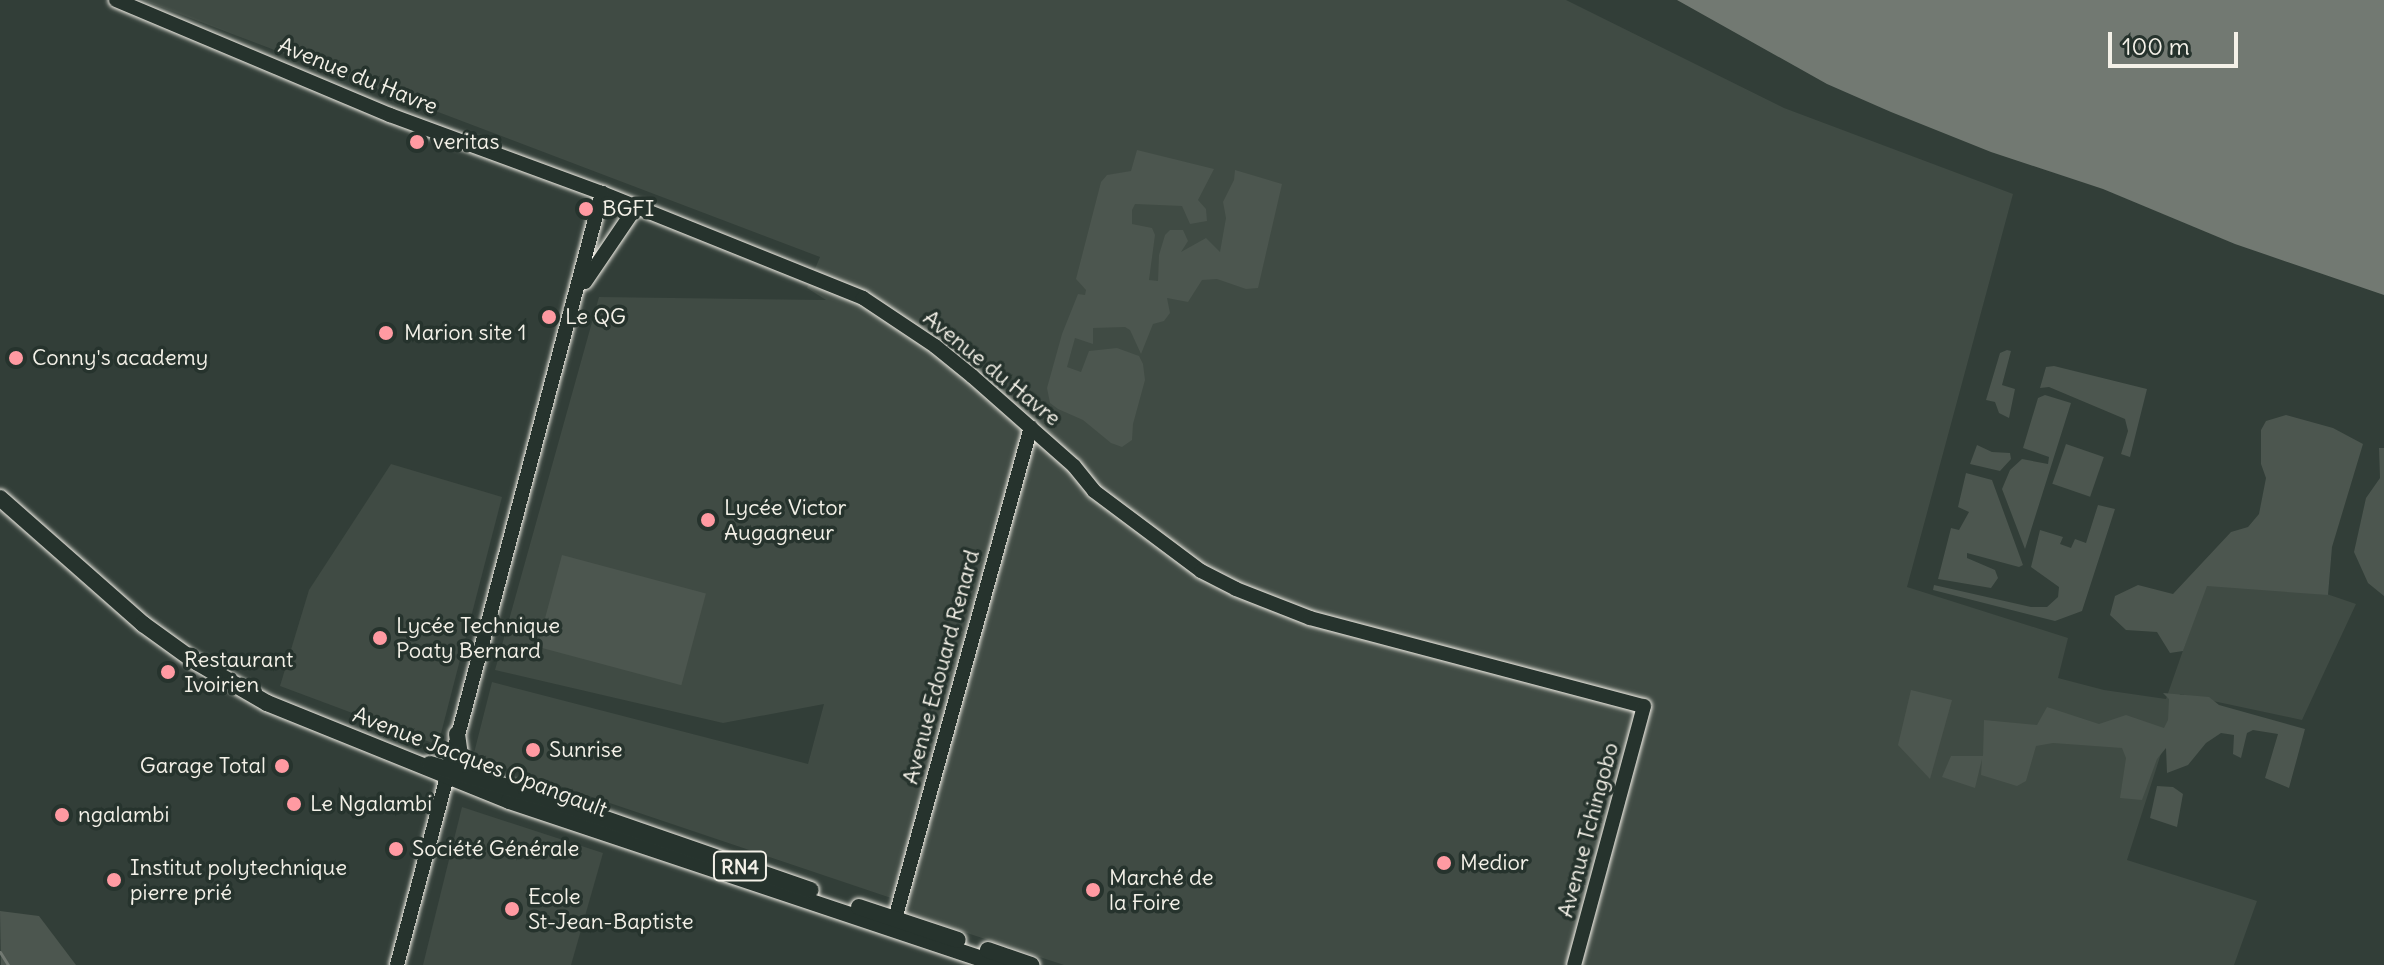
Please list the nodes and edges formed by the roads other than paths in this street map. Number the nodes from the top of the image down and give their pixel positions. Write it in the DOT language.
graph roads {
  1 [pos="116,0"];
  2 [pos="602,193"];
  3 [pos="636,207"];
  4 [pos="578,293"];
  5 [pos="1031,427"];
  6 [pos="0,498"];
  7 [pos="1644,706"];
  8 [pos="457,734"];
  9 [pos="448,772"];
  10 [pos="479,776"];
  11 [pos="895,919"];
  12 [pos="397,965"];
  13 [pos="1000,965"];
  14 [pos="1031,965"];
  15 [pos="1574,965"];
  1 -- 2 [label="street, Avenue du Havre"];
  2 -- 3 [label="street, Avenue du Havre"];
  2 -- 4 [label="street"];
  3 -- 4 [label="street"];
  3 -- 5 [label="street, Avenue du Havre"];
  4 -- 8 [label="street"];
  5 -- 7 [label="street, Avenue du Havre"];
  5 -- 11 [label="street, Avenue Edouard Renard"];
  6 -- 9 [label="highway, Avenue Jacques Opangault / RN4"];
  7 -- 15 [label="street, Avenue Tchingobo"];
  8 -- 9 [label="street"];
  8 -- 10 [label="highway"];
  9 -- 10 [label="highway, RN4"];
  9 -- 12 [label="street"];
  9 -- 13 [label="highway, Avenue Jacques Opangault / RN4"];
  10 -- 11 [label="highway, RN4"];
  11 -- 14 [label="highway, RN4"];
}
